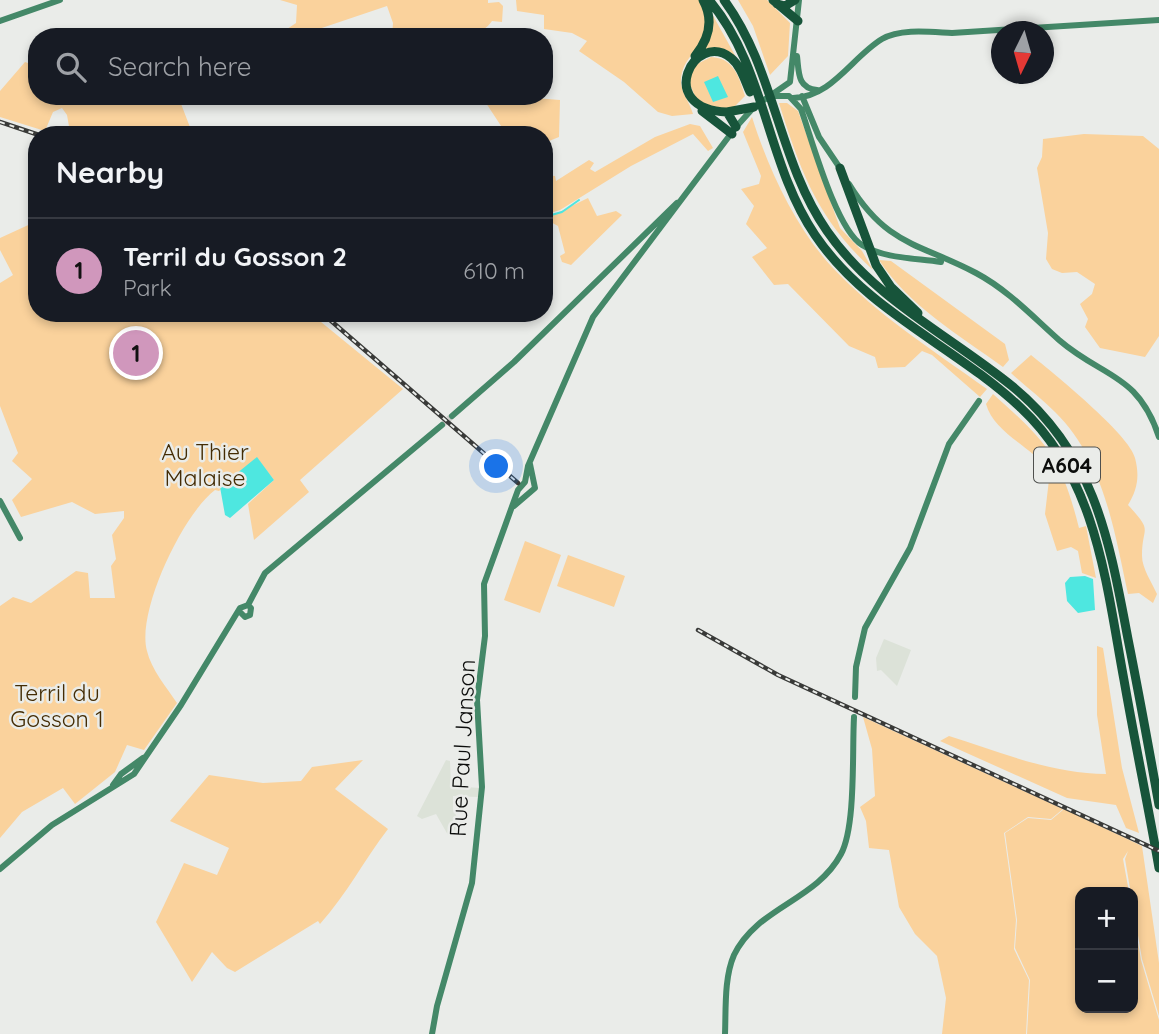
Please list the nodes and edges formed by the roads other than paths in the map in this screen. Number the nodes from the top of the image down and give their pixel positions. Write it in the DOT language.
graph roads {
  1 [pos="60,0"];
  2 [pos="703,0"];
  3 [pos="709,0"];
  4 [pos="724,0"];
  5 [pos="797,0"];
  6 [pos="774,2"];
  7 [pos="1159,20"];
  8 [pos="0,21"];
  9 [pos="798,21"];
  10 [pos="796,50"];
  11 [pos="745,71"];
  12 [pos="789,84"];
  13 [pos="803,84"];
  14 [pos="819,89"];
  15 [pos="772,96"];
  16 [pos="802,96"];
  17 [pos="791,97"];
  18 [pos="757,107"];
  19 [pos="727,112"];
  20 [pos="734,131"];
  21 [pos="834,159"];
  22 [pos="820,162"];
  23 [pos="840,168"];
  24 [pos="682,200"];
  25 [pos="954,264"];
  26 [pos="968,354"];
  27 [pos="979,401"];
  28 [pos="452,416"];
  29 [pos="442,425"];
  30 [pos="1159,437"];
  31 [pos="530,464"];
  32 [pos="533,480"];
  33 [pos="524,483"];
  34 [pos="529,492"];
  35 [pos="0,501"];
  36 [pos="514,506"];
  37 [pos="20,538"];
  38 [pos="855,697"];
  39 [pos="854,717"];
  40 [pos="144,758"];
  41 [pos="132,765"];
  42 [pos="134,774"];
  43 [pos="113,785"];
  44 [pos="1159,805"];
  45 [pos="1159,867"];
  46 [pos="0,869"];
  47 [pos="432,1034"];
  48 [pos="725,1034"];
  1 -- 8 [label="street"];
  2 -- 20 [label="highway"];
  3 -- 11 [label="highway"];
  4 -- 26 [label="highway, A604"];
  5 -- 6 [label="highway"];
  5 -- 9 [label="street"];
  6 -- 9 [label="highway"];
  7 -- 14 [label="street"];
  9 -- 10 [label="street"];
  10 -- 12 [label="street"];
  10 -- 13 [label="street"];
  11 -- 18 [label="highway"];
  11 -- 19 [label="highway"];
  12 -- 13 [label="street"];
  12 -- 15 [label="street"];
  12 -- 17 [label="street"];
  13 -- 14 [label="street"];
  13 -- 16 [label="street"];
  14 -- 16 [label="street"];
  15 -- 17 [label="street"];
  15 -- 18 [label="street"];
  16 -- 17 [label="street"];
  16 -- 21 [label="street"];
  17 -- 22 [label="street"];
  18 -- 19 [label="highway"];
  18 -- 20 [label="street"];
  18 -- 45 [label="highway, A604"];
  19 -- 20 [label="highway"];
  20 -- 24 [label="street"];
  21 -- 22 [label="street"];
  21 -- 23 [label="street"];
  22 -- 25 [label="street"];
  23 -- 25 [label="street"];
  23 -- 26 [label="highway"];
  24 -- 28 [label="street"];
  24 -- 31 [label="street, Rue Paul Janson"];
  25 -- 30 [label="street"];
  26 -- 44 [label="highway, A604"];
  27 -- 38 [label="street"];
  29 -- 40 [label="street"];
  31 -- 32 [label="street"];
  31 -- 33 [label="street, Rue Paul Janson"];
  32 -- 33 [label="street"];
  32 -- 34 [label="street"];
  33 -- 34 [label="street"];
  33 -- 36 [label="street, Rue Paul Janson"];
  34 -- 36 [label="street, Rue Paul Janson"];
  35 -- 37 [label="street"];
  36 -- 47 [label="street, Rue Paul Janson"];
  39 -- 48 [label="street"];
  40 -- 41 [label="street"];
  40 -- 42 [label="street"];
  41 -- 42 [label="street"];
  41 -- 43 [label="street"];
  42 -- 43 [label="street"];
  43 -- 46 [label="street"];
}
